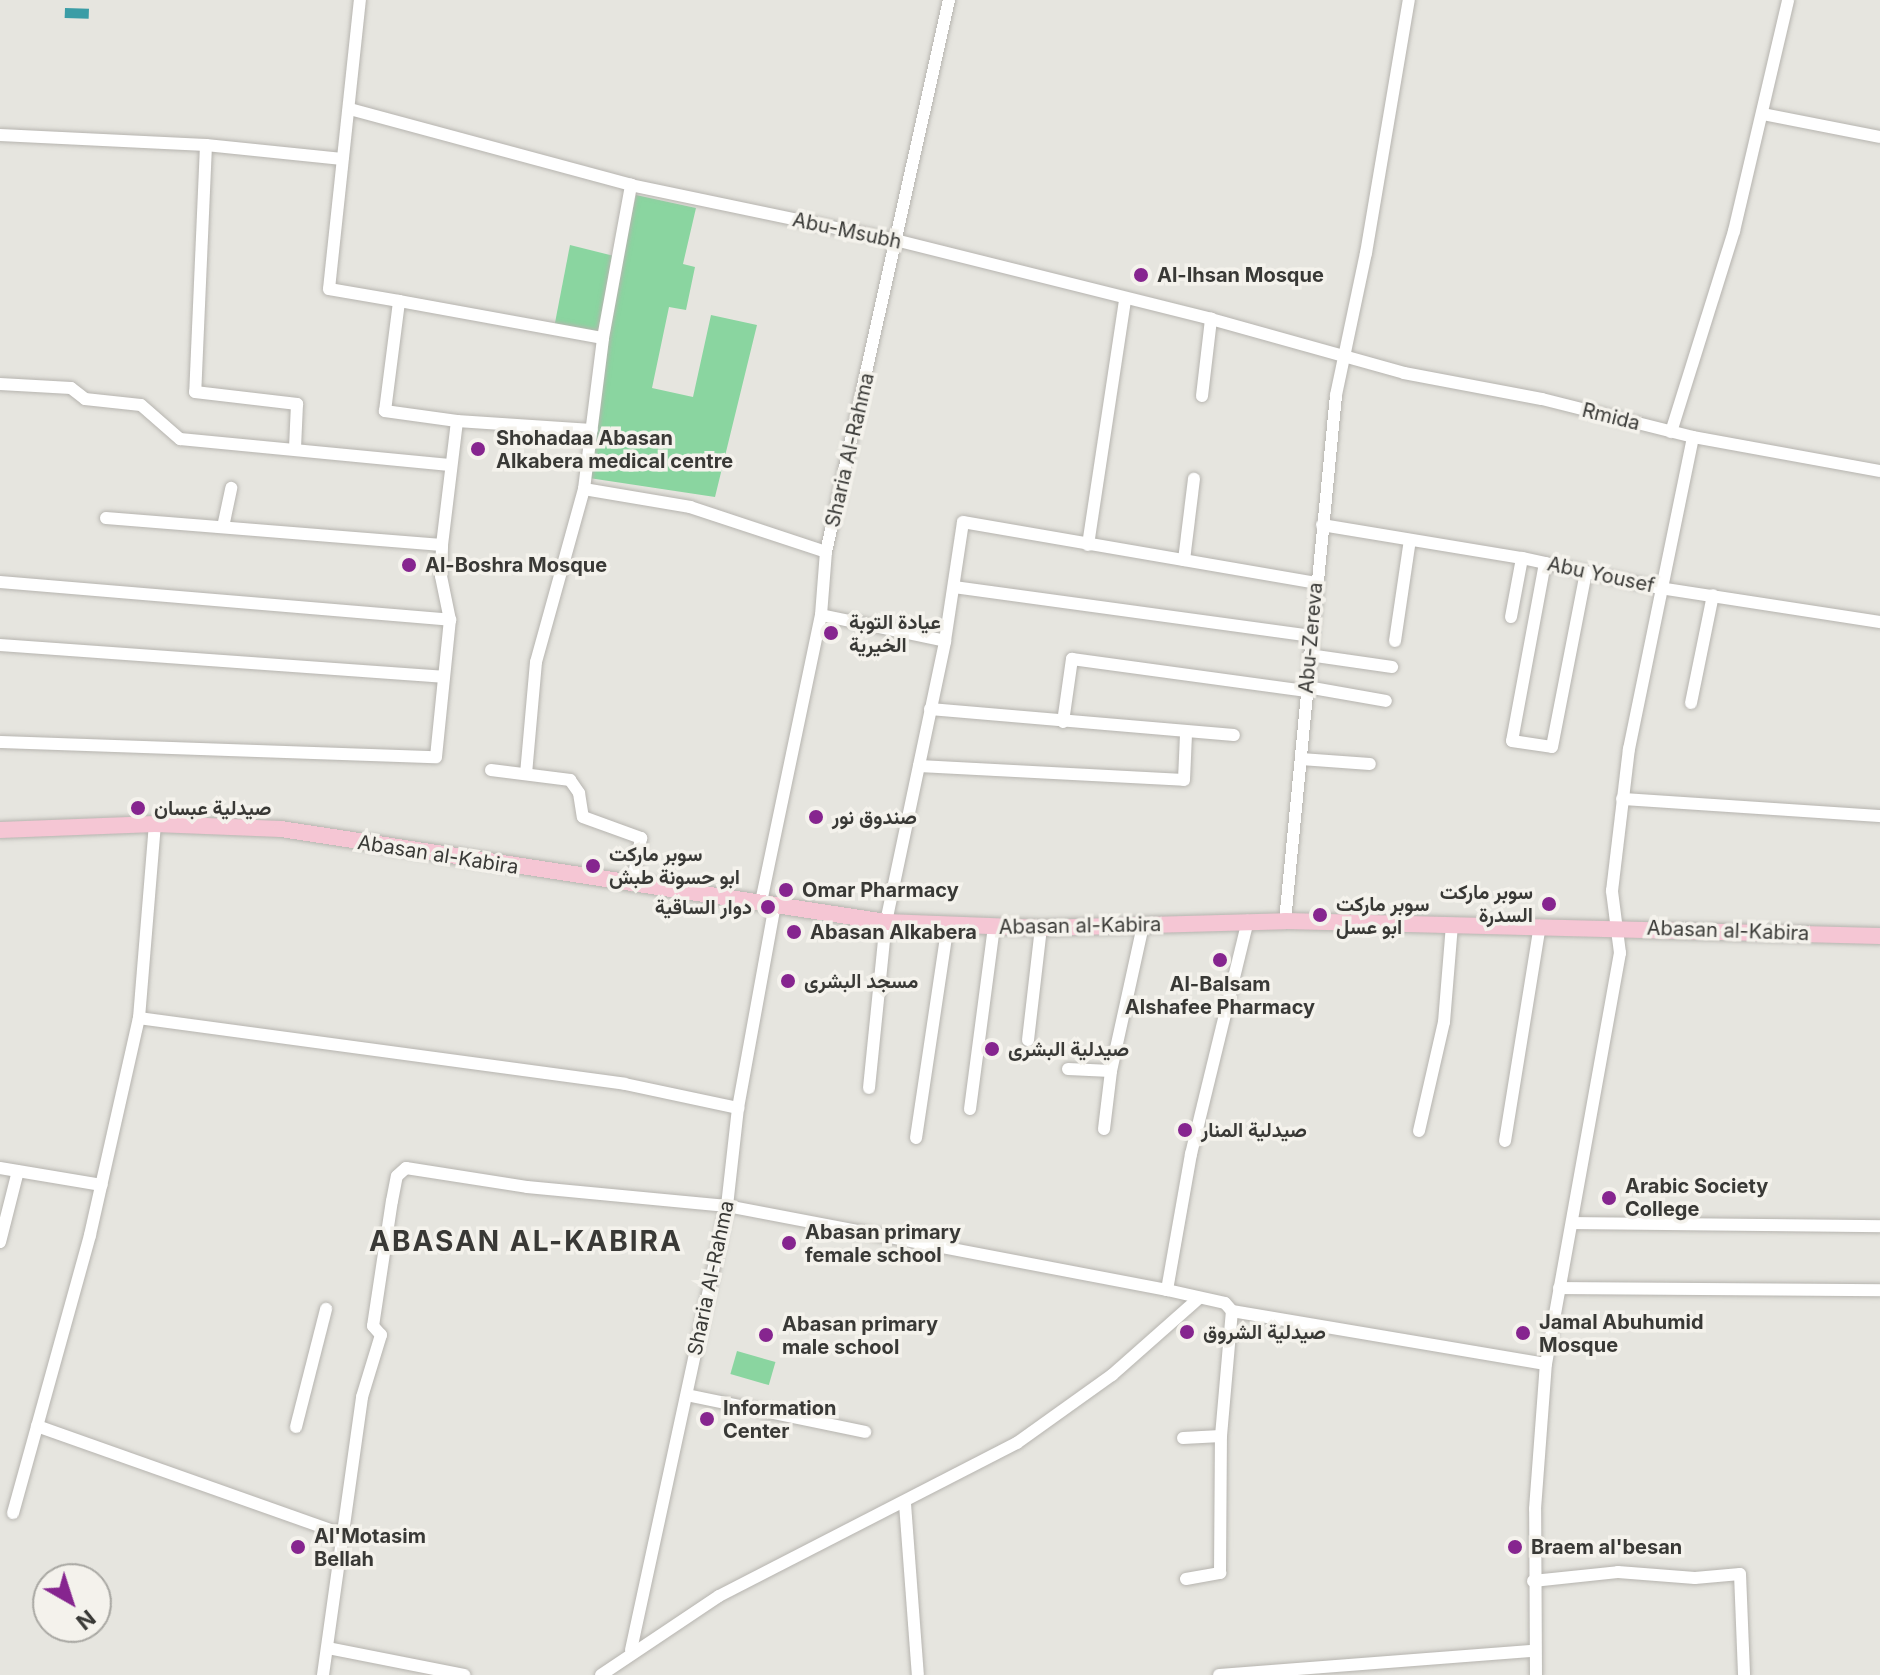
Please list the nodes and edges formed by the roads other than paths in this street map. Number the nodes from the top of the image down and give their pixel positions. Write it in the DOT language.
graph roads {
  1 [pos="360,0"];
  2 [pos="949,0"];
  3 [pos="1409,0"];
  4 [pos="1788,0"];
  5 [pos="350,109"];
  6 [pos="1763,114"];
  7 [pos="0,135"];
  8 [pos="1880,137"];
  9 [pos="206,145"];
  10 [pos="342,159"];
  11 [pos="631,185"];
  12 [pos="899,241"];
  13 [pos="1125,300"];
  14 [pos="399,301"];
  15 [pos="1211,319"];
  16 [pos="603,338"];
  17 [pos="1342,356"];
  18 [pos="0,384"];
  19 [pos="1202,396"];
  20 [pos="457,421"];
  21 [pos="592,430"];
  22 [pos="1671,432"];
  23 [pos="1693,437"];
  24 [pos="295,448"];
  25 [pos="450,465"];
  26 [pos="1880,471"];
  27 [pos="1194,479"];
  28 [pos="231,488"];
  29 [pos="584,489"];
  30 [pos="106,518"];
  31 [pos="1322,525"];
  32 [pos="223,527"];
  33 [pos="1410,540"];
  34 [pos="442,545"];
  35 [pos="1088,545"];
  36 [pos="826,552"];
  37 [pos="1522,558"];
  38 [pos="1184,560"];
  39 [pos="1545,563"];
  40 [pos="1586,572"];
  41 [pos="0,582"];
  42 [pos="1316,583"];
  43 [pos="954,587"];
  44 [pos="1660,588"];
  45 [pos="1713,595"];
  46 [pos="821,615"];
  47 [pos="1511,617"];
  48 [pos="450,620"];
  49 [pos="1880,622"];
  50 [pos="1312,636"];
  51 [pos="945,641"];
  52 [pos="1395,641"];
  53 [pos="0,645"];
  54 [pos="1309,655"];
  55 [pos="1392,667"];
  56 [pos="443,677"];
  57 [pos="1307,689"];
  58 [pos="1386,701"];
  59 [pos="1691,703"];
  60 [pos="930,709"];
  61 [pos="1063,722"];
  62 [pos="1186,734"];
  63 [pos="1234,735"];
  64 [pos="0,742"];
  65 [pos="1301,759"];
  66 [pos="1370,764"];
  67 [pos="919,766"];
  68 [pos="491,770"];
  69 [pos="526,774"];
  70 [pos="1622,799"];
  71 [pos="1880,816"];
  72 [pos="155,824"];
  73 [pos="0,830"];
  74 [pos="632,885"];
  75 [pos="768,903"];
  76 [pos="1248,921"];
  77 [pos="1285,921"];
  78 [pos="886,922"];
  79 [pos="1452,924"];
  80 [pos="948,925"];
  81 [pos="1143,926"];
  82 [pos="1540,926"];
  83 [pos="994,927"];
  84 [pos="1617,927"];
  85 [pos="1041,928"];
  86 [pos="1880,936"];
  87 [pos="139,1018"];
  88 [pos="1028,1040"];
  89 [pos="1068,1069"];
  90 [pos="1111,1071"];
  91 [pos="869,1088"];
  92 [pos="738,1108"];
  93 [pos="970,1109"];
  94 [pos="1104,1129"];
  95 [pos="1419,1131"];
  96 [pos="916,1138"];
  97 [pos="1505,1141"];
  98 [pos="0,1168"];
  99 [pos="18,1171"];
  100 [pos="102,1185"];
  101 [pos="727,1206"];
  102 [pos="1573,1223"];
  103 [pos="1880,1226"];
  104 [pos="0,1242"];
  105 [pos="1559,1288"];
  106 [pos="1167,1290"];
  107 [pos="1880,1290"];
  108 [pos="1199,1298"];
  109 [pos="326,1309"];
  110 [pos="1232,1311"];
  111 [pos="1546,1364"];
  112 [pos="687,1395"];
  113 [pos="37,1426"];
  114 [pos="296,1427"];
  115 [pos="865,1432"];
  116 [pos="1221,1436"];
  117 [pos="1183,1438"];
  118 [pos="905,1504"];
  119 [pos="13,1513"];
  120 [pos="344,1535"];
  121 [pos="1186,1579"];
  122 [pos="1533,1581"];
  123 [pos="328,1648"];
  124 [pos="631,1650"];
  125 [pos="1534,1651"];
  126 [pos="323,1675"];
  127 [pos="464,1675"];
  128 [pos="601,1675"];
  129 [pos="918,1675"];
  130 [pos="1219,1675"];
  131 [pos="1536,1675"];
  132 [pos="1744,1675"];
  1 -- 5 [label="street"];
  2 -- 12 [label="street, Sharia Al-Rahma"];
  3 -- 17 [label="street, Abu-Zereva"];
  4 -- 6 [label="street"];
  5 -- 10 [label="street"];
  5 -- 11 [label="street, Abu-Msubh"];
  6 -- 8 [label="street"];
  6 -- 22 [label="street"];
  7 -- 9 [label="street"];
  9 -- 10 [label="street"];
  9 -- 24 [label="street"];
  10 -- 14 [label="street"];
  11 -- 12 [label="street, Abu-Msubh"];
  11 -- 16 [label="street"];
  12 -- 13 [label="street, Abu-Msubh"];
  12 -- 36 [label="street, Sharia Al-Rahma"];
  13 -- 15 [label="street, Abu-Msubh"];
  13 -- 35 [label="street"];
  14 -- 16 [label="street"];
  14 -- 20 [label="street"];
  15 -- 17 [label="street, Abu-Msubh"];
  15 -- 19 [label="street"];
  16 -- 21 [label="street"];
  17 -- 22 [label="street, Rmida"];
  17 -- 31 [label="street, Abu-Zereva"];
  18 -- 24 [label="street"];
  20 -- 21 [label="street"];
  20 -- 25 [label="street"];
  21 -- 29 [label="street"];
  22 -- 23 [label="street, Rmida"];
  23 -- 26 [label="street, Rmida"];
  23 -- 44 [label="street"];
  24 -- 25 [label="street"];
  25 -- 34 [label="street"];
  27 -- 38 [label="street"];
  28 -- 32 [label="street"];
  29 -- 36 [label="street"];
  29 -- 69 [label="street"];
  30 -- 32 [label="street"];
  31 -- 33 [label="street, Abu Yousef"];
  31 -- 42 [label="street, Abu-Zereva"];
  32 -- 34 [label="street"];
  33 -- 37 [label="street, Abu Yousef"];
  33 -- 52 [label="street"];
  34 -- 48 [label="street"];
  35 -- 38 [label="street"];
  35 -- 43 [label="street"];
  36 -- 46 [label="street, Sharia Al-Rahma"];
  37 -- 39 [label="street, Abu Yousef"];
  37 -- 47 [label="street"];
  38 -- 42 [label="street"];
  39 -- 40 [label="street, Abu Yousef"];
  39 -- 40 [label="street"];
  40 -- 44 [label="street, Abu Yousef"];
  41 -- 48 [label="street"];
  42 -- 50 [label="street, Abu-Zereva"];
  43 -- 50 [label="street"];
  43 -- 51 [label="street"];
  44 -- 45 [label="street, Abu Yousef"];
  44 -- 70 [label="street"];
  45 -- 49 [label="street, Abu Yousef"];
  45 -- 59 [label="street"];
  46 -- 51 [label="street"];
  46 -- 75 [label="street, Sharia Al-Rahma"];
  48 -- 56 [label="street"];
  50 -- 54 [label="street, Abu-Zereva"];
  51 -- 60 [label="street"];
  53 -- 56 [label="street"];
  54 -- 55 [label="street"];
  54 -- 57 [label="street, Abu-Zereva"];
  56 -- 64 [label="street"];
  57 -- 58 [label="street"];
  57 -- 61 [label="street"];
  57 -- 65 [label="street, Abu-Zereva"];
  60 -- 61 [label="street"];
  60 -- 67 [label="street"];
  61 -- 62 [label="street"];
  62 -- 63 [label="street"];
  62 -- 67 [label="street"];
  65 -- 66 [label="street"];
  65 -- 77 [label="street, Abu-Zereva"];
  67 -- 78 [label="street"];
  68 -- 69 [label="street"];
  69 -- 74 [label="street"];
  70 -- 71 [label="street"];
  70 -- 84 [label="street"];
  72 -- 73 [label="main road, Abasan al-Kabira"];
  72 -- 74 [label="main road, Abasan al-Kabira"];
  72 -- 87 [label="street"];
  74 -- 75 [label="main road, Abasan al-Kabira"];
  75 -- 78 [label="main road, Abasan al-Kabira"];
  75 -- 92 [label="street, Sharia Al-Rahma"];
  76 -- 77 [label="main road, Abasan al-Kabira"];
  76 -- 81 [label="main road, Abasan al-Kabira"];
  76 -- 106 [label="street"];
  77 -- 79 [label="main road, Abasan al-Kabira"];
  78 -- 80 [label="main road, Abasan al-Kabira"];
  78 -- 91 [label="street"];
  79 -- 82 [label="main road, Abasan al-Kabira"];
  79 -- 95 [label="street"];
  80 -- 83 [label="main road, Abasan al-Kabira"];
  80 -- 96 [label="street"];
  81 -- 85 [label="main road, Abasan al-Kabira"];
  81 -- 90 [label="street"];
  82 -- 84 [label="main road, Abasan al-Kabira"];
  82 -- 97 [label="street"];
  83 -- 85 [label="main road, Abasan al-Kabira"];
  83 -- 93 [label="street"];
  84 -- 86 [label="main road, Abasan al-Kabira"];
  84 -- 102 [label="street"];
  85 -- 88 [label="street"];
  87 -- 92 [label="street"];
  87 -- 100 [label="street"];
  89 -- 90 [label="street"];
  90 -- 94 [label="street"];
  92 -- 101 [label="street, Sharia Al-Rahma"];
  98 -- 99 [label="street"];
  99 -- 100 [label="street"];
  99 -- 104 [label="street"];
  100 -- 113 [label="street"];
  101 -- 106 [label="street"];
  101 -- 112 [label="street, Sharia Al-Rahma"];
  101 -- 120 [label="street"];
  102 -- 103 [label="street"];
  102 -- 105 [label="street"];
  105 -- 107 [label="street"];
  105 -- 111 [label="street"];
  106 -- 108 [label="street"];
  108 -- 110 [label="street"];
  108 -- 118 [label="street"];
  109 -- 114 [label="street"];
  110 -- 111 [label="street"];
  110 -- 116 [label="street"];
  111 -- 122 [label="street"];
  112 -- 115 [label="street"];
  112 -- 124 [label="street, Sharia Al-Rahma"];
  113 -- 119 [label="street"];
  113 -- 120 [label="street"];
  116 -- 117 [label="street"];
  116 -- 121 [label="street"];
  118 -- 124 [label="street"];
  118 -- 129 [label="street"];
  120 -- 123 [label="street"];
  122 -- 125 [label="street"];
  122 -- 132 [label="street"];
  123 -- 126 [label="street"];
  123 -- 127 [label="street"];
  124 -- 128 [label="street"];
  125 -- 130 [label="street"];
  125 -- 131 [label="street"];
}
